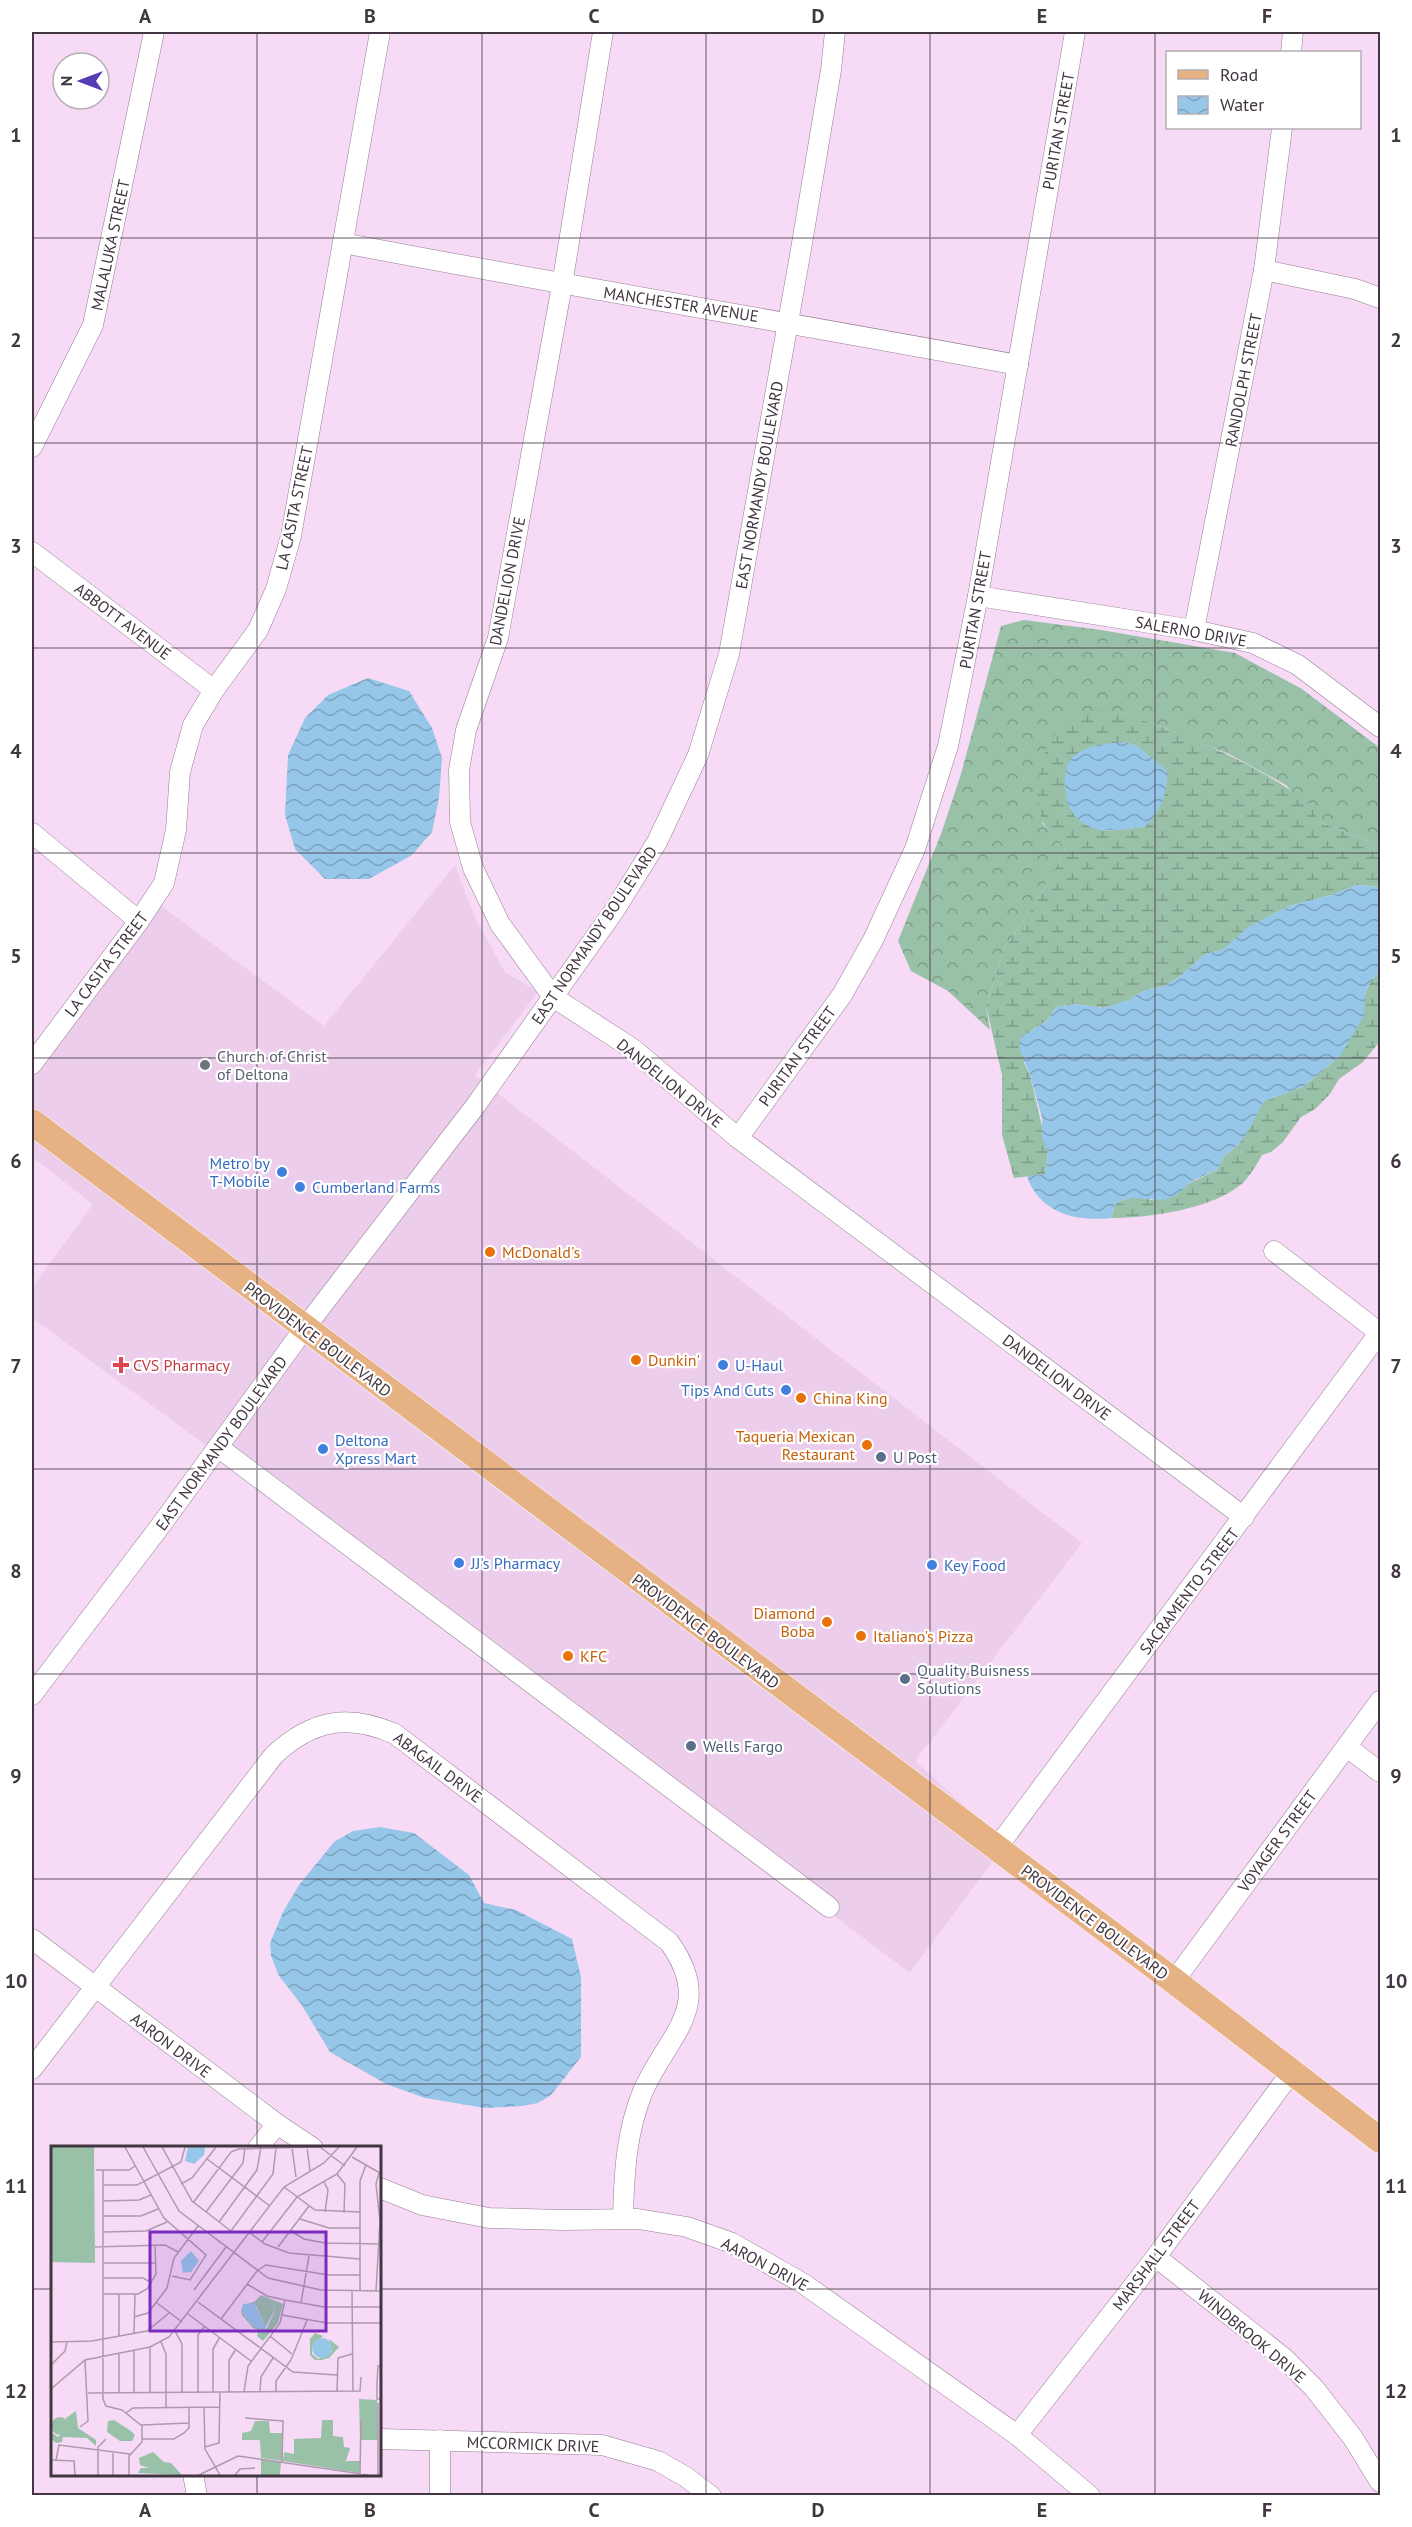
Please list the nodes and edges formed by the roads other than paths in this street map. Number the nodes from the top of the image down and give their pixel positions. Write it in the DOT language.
graph roads {
  1 [pos="154,32"];
  2 [pos="380,32"];
  3 [pos="603,32"];
  4 [pos="835,32"];
  5 [pos="1075,32"];
  6 [pos="1293,32"];
  7 [pos="1291,51"];
  8 [pos="1282,129"];
  9 [pos="343,243"];
  10 [pos="1264,270"];
  11 [pos="562,285"];
  12 [pos="1380,298"];
  13 [pos="788,322"];
  14 [pos="1018,365"];
  15 [pos="32,447"];
  16 [pos="32,552"];
  17 [pos="978,596"];
  18 [pos="1194,630"];
  19 [pos="214,690"];
  20 [pos="1380,727"];
  21 [pos="32,833"];
  22 [pos="139,921"];
  23 [pos="553,997"];
  24 [pos="32,1064"];
  25 [pos="32,1122"];
  26 [pos="738,1138"];
  27 [pos="1274,1251"];
  28 [pos="304,1329"];
  29 [pos="1380,1333"];
  30 [pos="218,1448"];
  31 [pos="1244,1517"];
  32 [pos="32,1695"];
  33 [pos="1380,1701"];
  34 [pos="1347,1747"];
  35 [pos="1380,1772"];
  36 [pos="996,1848"];
  37 [pos="829,1907"];
  38 [pos="32,1939"];
  39 [pos="1174,1981"];
  40 [pos="94,1988"];
  41 [pos="32,2069"];
  42 [pos="1292,2071"];
  43 [pos="277,2124"];
  44 [pos="1380,2140"];
  45 [pos="260,2146"];
  46 [pos="310,2146"];
  47 [pos="381,2188"];
  48 [pos="623,2218"];
  49 [pos="1156,2257"];
  50 [pos="1017,2435"];
  51 [pos="381,2439"];
  52 [pos="440,2440"];
  53 [pos="194,2476"];
  54 [pos="1380,2482"];
  55 [pos="197,2496"];
  56 [pos="440,2496"];
  57 [pos="711,2496"];
  58 [pos="1090,2496"];
  1 -- 15 [label="street, MALALUKA STREET"];
  2 -- 9 [label="street, LA CASITA STREET"];
  3 -- 11 [label="street, DANDELION DRIVE"];
  4 -- 13 [label="street, EAST NORMANDY BOULEVARD"];
  5 -- 14 [label="street, PURITAN STREET"];
  6 -- 7 [label="street"];
  8 -- 10 [label="street, RANDOLPH STREET"];
  9 -- 11 [label="street, MANCHESTER AVENUE"];
  9 -- 19 [label="street, LA CASITA STREET"];
  10 -- 12 [label="street"];
  10 -- 18 [label="street, RANDOLPH STREET"];
  11 -- 13 [label="street, MANCHESTER AVENUE"];
  11 -- 23 [label="street, DANDELION DRIVE"];
  13 -- 14 [label="street, MANCHESTER AVENUE"];
  13 -- 23 [label="street, EAST NORMANDY BOULEVARD"];
  14 -- 17 [label="street, PURITAN STREET"];
  16 -- 19 [label="street, ABBOTT AVENUE"];
  17 -- 18 [label="street, SALERNO DRIVE"];
  17 -- 26 [label="street, PURITAN STREET"];
  18 -- 20 [label="street, SALERNO DRIVE"];
  19 -- 22 [label="street, LA CASITA STREET"];
  21 -- 22 [label="street"];
  22 -- 24 [label="street, LA CASITA STREET"];
  23 -- 26 [label="street, DANDELION DRIVE"];
  23 -- 28 [label="street, EAST NORMANDY BOULEVARD"];
  25 -- 28 [label="main road, PROVIDENCE BOULEVARD"];
  26 -- 31 [label="street, DANDELION DRIVE"];
  27 -- 29 [label="street"];
  28 -- 30 [label="street, EAST NORMANDY BOULEVARD"];
  28 -- 36 [label="main road, PROVIDENCE BOULEVARD"];
  29 -- 31 [label="street, SACRAMENTO STREET"];
  30 -- 32 [label="street, EAST NORMANDY BOULEVARD"];
  30 -- 37 [label="street"];
  31 -- 36 [label="street, SACRAMENTO STREET"];
  33 -- 34 [label="street, VOYAGER STREET"];
  34 -- 35 [label="street"];
  34 -- 39 [label="street, VOYAGER STREET"];
  36 -- 39 [label="main road, PROVIDENCE BOULEVARD"];
  38 -- 40 [label="street, AARON DRIVE"];
  39 -- 42 [label="main road, PROVIDENCE BOULEVARD"];
  40 -- 41 [label="street, ABAGAIL DRIVE"];
  40 -- 43 [label="street, AARON DRIVE"];
  40 -- 48 [label="street, ABAGAIL DRIVE"];
  42 -- 44 [label="main road, PROVIDENCE BOULEVARD"];
  42 -- 49 [label="street, MARSHALL STREET"];
  43 -- 45 [label="street"];
  43 -- 46 [label="street, AARON DRIVE"];
  47 -- 48 [label="street, AARON DRIVE"];
  48 -- 50 [label="street, AARON DRIVE"];
  49 -- 50 [label="street, MARSHALL STREET"];
  49 -- 54 [label="street, WINDBROOK DRIVE"];
  50 -- 58 [label="street, AARON DRIVE"];
  51 -- 52 [label="street, MCCORMICK DRIVE"];
  52 -- 56 [label="street"];
  52 -- 57 [label="street, MCCORMICK DRIVE"];
  53 -- 55 [label="street"];
}
